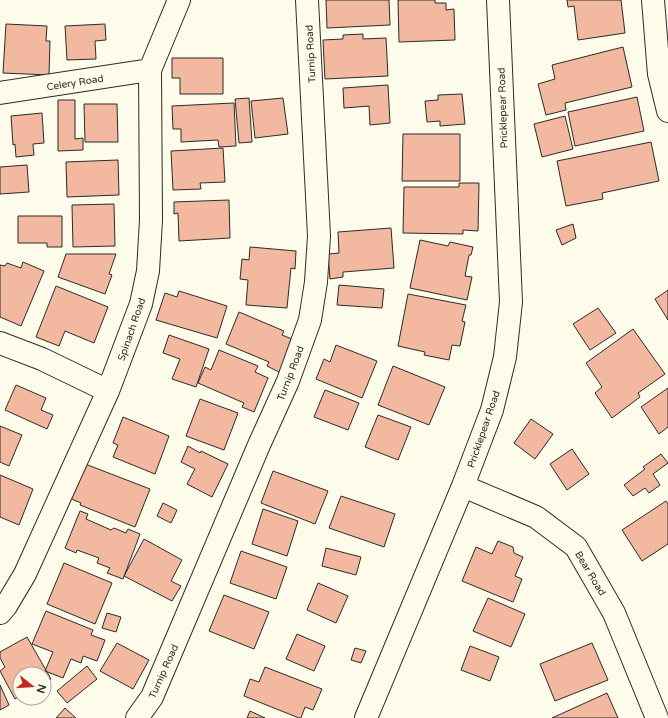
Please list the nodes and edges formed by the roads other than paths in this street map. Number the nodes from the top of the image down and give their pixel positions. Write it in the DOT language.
graph roads {
  1 [pos="179,0"];
  2 [pos="308,0"];
  3 [pos="498,0"];
  4 [pos="652,0"];
  5 [pos="150,70"];
  6 [pos="0,93"];
  7 [pos="668,111"];
  8 [pos="0,343"];
  9 [pos="108,391"];
  10 [pos="463,486"];
  11 [pos="0,612"];
  12 [pos="137,718"];
  13 [pos="366,718"];
  14 [pos="657,718"];
  1 -- 5 [label="street, Spinach Road"];
  2 -- 12 [label="street, Turnip Road"];
  3 -- 10 [label="street, Pricklepear Road"];
  4 -- 7 [label="street"];
  5 -- 6 [label="street, Celery Road"];
  5 -- 9 [label="street, Spinach Road"];
  8 -- 9 [label="street"];
  9 -- 11 [label="street, Spinach Road"];
  10 -- 13 [label="street, Pricklepear Road"];
  10 -- 14 [label="street, Bear Road"];
}
